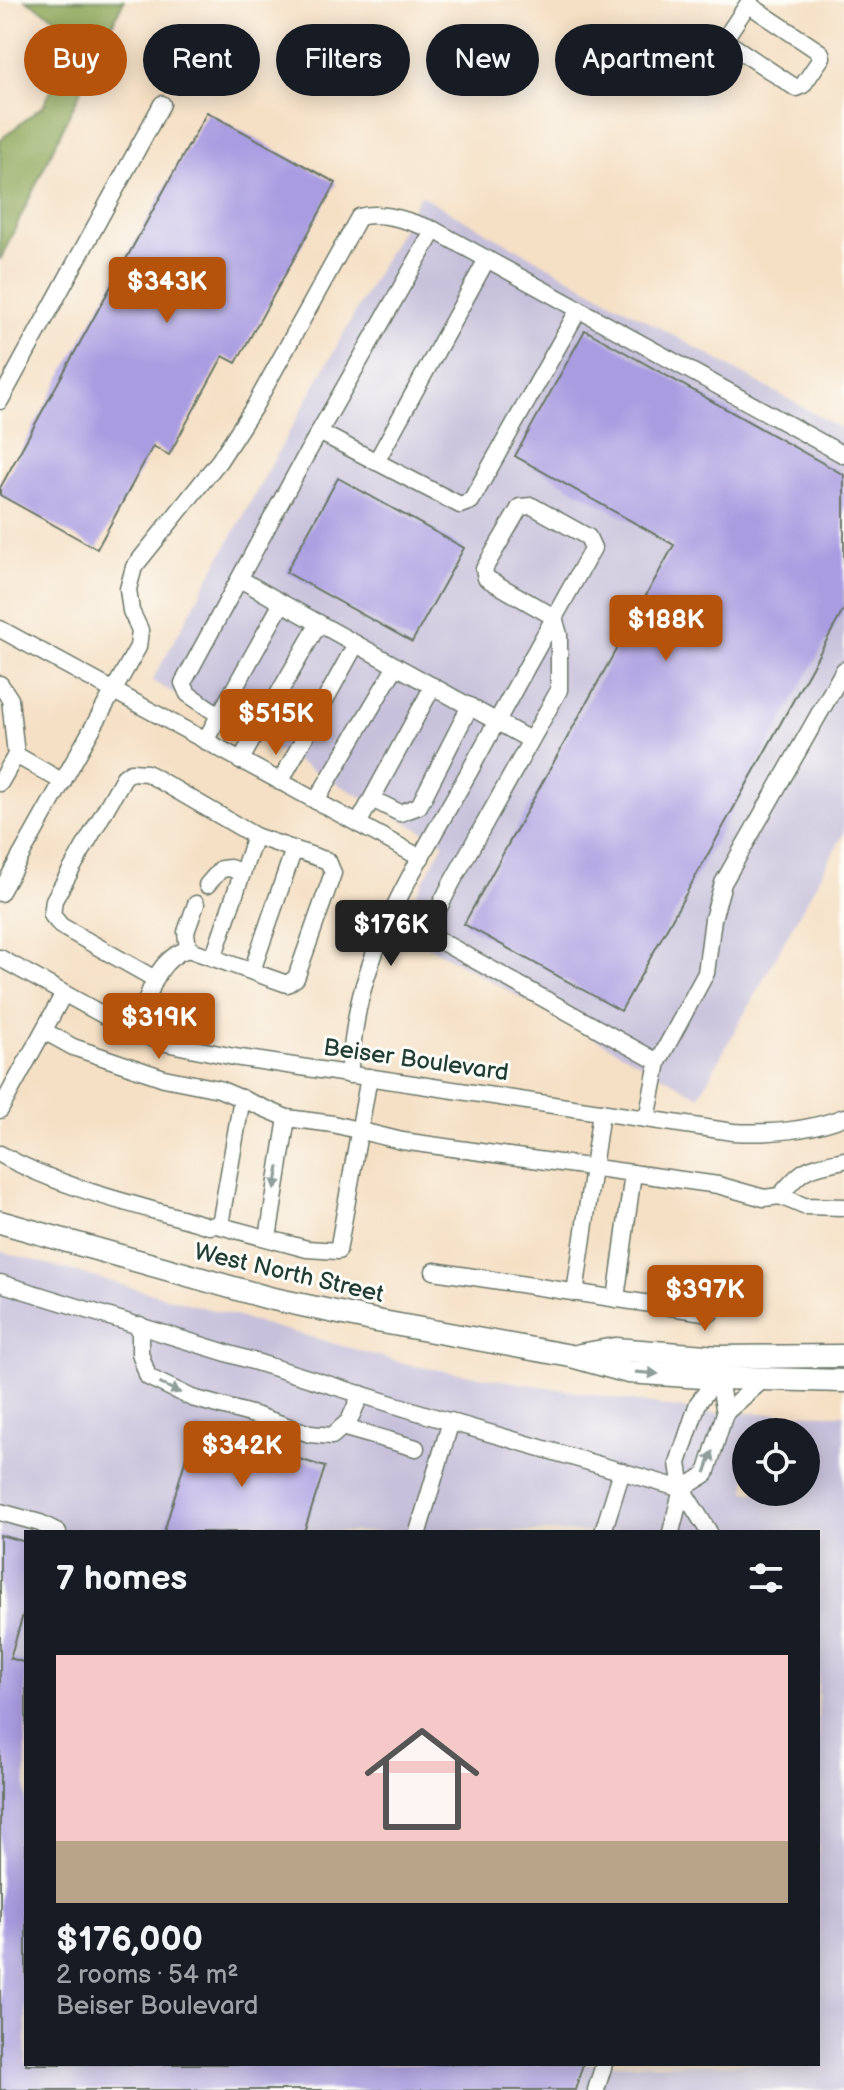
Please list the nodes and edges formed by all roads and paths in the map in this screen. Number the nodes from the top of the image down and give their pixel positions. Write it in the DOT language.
graph roads {
  1 [pos="749,2"];
  2 [pos="162,104"];
  3 [pos="434,230"];
  4 [pos="487,259"];
  5 [pos="579,309"];
  6 [pos="0,401"];
  7 [pos="319,432"];
  8 [pos="844,455"];
  9 [pos="376,462"];
  10 [pos="240,579"];
  11 [pos="282,603"];
  12 [pos="554,617"];
  13 [pos="319,623"];
  14 [pos="0,629"];
  15 [pos="356,644"];
  16 [pos="396,666"];
  17 [pos="844,670"];
  18 [pos="0,684"];
  19 [pos="433,686"];
  20 [pos="113,691"];
  21 [pos="470,706"];
  22 [pos="219,715"];
  23 [pos="497,721"];
  24 [pos="530,740"];
  25 [pos="205,741"];
  26 [pos="16,755"];
  27 [pos="240,761"];
  28 [pos="63,782"];
  29 [pos="280,782"];
  30 [pos="0,783"];
  31 [pos="372,799"];
  32 [pos="316,801"];
  33 [pos="358,824"];
  34 [pos="255,836"];
  35 [pos="294,849"];
  36 [pos="421,858"];
  37 [pos="242,873"];
  38 [pos="207,885"];
  39 [pos="0,893"];
  40 [pos="196,904"];
  41 [pos="393,913"];
  42 [pos="426,933"];
  43 [pos="188,949"];
  44 [pos="0,958"];
  45 [pos="213,958"];
  46 [pos="252,971"];
  47 [pos="155,979"];
  48 [pos="63,995"];
  49 [pos="44,1031"];
  50 [pos="134,1032"];
  51 [pos="658,1062"];
  52 [pos="349,1075"];
  53 [pos="369,1077"];
  54 [pos="242,1098"];
  55 [pos="0,1110"];
  56 [pos="601,1112"];
  57 [pos="844,1117"];
  58 [pos="287,1118"];
  59 [pos="647,1119"];
  60 [pos="361,1132"];
  61 [pos="0,1154"];
  62 [pos="844,1160"];
  63 [pos="593,1167"];
  64 [pos="633,1173"];
  65 [pos="780,1196"];
  66 [pos="844,1207"];
  67 [pos="0,1222"];
  68 [pos="217,1225"];
  69 [pos="268,1238"];
  70 [pos="434,1271"];
  71 [pos="0,1283"];
  72 [pos="575,1293"];
  73 [pos="616,1299"];
  74 [pos="710,1313"];
  75 [pos="140,1325"];
  76 [pos="844,1356"];
  77 [pos="717,1367"];
  78 [pos="764,1379"];
  79 [pos="844,1381"];
  80 [pos="361,1394"];
  81 [pos="725,1413"];
  82 [pos="451,1421"];
  83 [pos="342,1427"];
  84 [pos="416,1448"];
  85 [pos="622,1471"];
  86 [pos="682,1489"];
  87 [pos="0,1512"];
  88 [pos="54,1530"];
  89 [pos="419,1530"];
  90 [pos="604,1530"];
  91 [pos="672,1530"];
  92 [pos="708,1530"];
  93 [pos="603,2066"];
  94 [pos="596,2090"];
  1 -- 1 [label="street"];
  2 -- 6 [label="street"];
  3 -- 4 [label="street"];
  3 -- 7 [label="street"];
  3 -- 20 [label="street"];
  4 -- 5 [label="street"];
  4 -- 9 [label="street"];
  5 -- 8 [label="street"];
  5 -- 9 [label="street"];
  7 -- 9 [label="street"];
  7 -- 10 [label="street"];
  10 -- 11 [label="street"];
  10 -- 22 [label="street"];
  11 -- 13 [label="street"];
  11 -- 22 [label="street"];
  12 -- 12 [label="street"];
  12 -- 23 [label="street"];
  12 -- 24 [label="street"];
  13 -- 15 [label="street"];
  13 -- 27 [label="street"];
  14 -- 20 [label="street"];
  15 -- 16 [label="street"];
  15 -- 29 [label="street"];
  16 -- 19 [label="street"];
  16 -- 32 [label="street"];
  17 -- 51 [label="street"];
  18 -- 26 [label="street"];
  19 -- 21 [label="street"];
  19 -- 31 [label="street"];
  20 -- 25 [label="street"];
  20 -- 28 [label="street"];
  21 -- 23 [label="street"];
  21 -- 31 [label="street"];
  22 -- 25 [label="street"];
  23 -- 24 [label="street"];
  23 -- 36 [label="street"];
  24 -- 42 [label="street"];
  25 -- 27 [label="street"];
  26 -- 28 [label="street"];
  26 -- 30 [label="street"];
  27 -- 29 [label="street"];
  28 -- 39 [label="street"];
  29 -- 32 [label="street"];
  31 -- 33 [label="street"];
  32 -- 33 [label="street"];
  33 -- 36 [label="street"];
  34 -- 35 [label="street"];
  34 -- 37 [label="street"];
  34 -- 47 [label="street"];
  35 -- 46 [label="street"];
  35 -- 46 [label="street"];
  36 -- 41 [label="street"];
  37 -- 38 [label="street"];
  37 -- 45 [label="street"];
  40 -- 43 [label="street"];
  41 -- 42 [label="street"];
  41 -- 52 [label="street"];
  42 -- 51 [label="street"];
  43 -- 45 [label="street"];
  43 -- 47 [label="street"];
  44 -- 48 [label="street, Beiser Boulevard"];
  45 -- 46 [label="street"];
  47 -- 50 [label="street"];
  48 -- 49 [label="street"];
  48 -- 50 [label="street, Beiser Boulevard"];
  49 -- 54 [label="street"];
  49 -- 55 [label="street"];
  50 -- 52 [label="street, Beiser Boulevard"];
  51 -- 59 [label="street"];
  52 -- 53 [label="street, Beiser Boulevard"];
  53 -- 56 [label="street, Beiser Boulevard"];
  53 -- 60 [label="street"];
  54 -- 58 [label="street"];
  54 -- 68 [label="street"];
  56 -- 59 [label="street, Beiser Boulevard"];
  56 -- 63 [label="street"];
  57 -- 59 [label="street, Beiser Boulevard"];
  58 -- 60 [label="street"];
  58 -- 69 [label="street, one-way"];
  60 -- 63 [label="street"];
  60 -- 69 [label="street"];
  61 -- 68 [label="street"];
  62 -- 65 [label="street"];
  63 -- 64 [label="street"];
  63 -- 72 [label="street"];
  64 -- 65 [label="street"];
  64 -- 73 [label="street"];
  65 -- 66 [label="street"];
  67 -- 77 [label="main road, West North Street"];
  68 -- 69 [label="street"];
  70 -- 72 [label="street"];
  71 -- 75 [label="street"];
  72 -- 73 [label="street"];
  73 -- 74 [label="street"];
  75 -- 80 [label="street"];
  75 -- 83 [label="street, one-way"];
  76 -- 77 [label="main road, West North Street"];
  77 -- 78 [label="main road, West North Street"];
  77 -- 81 [label="street"];
  77 -- 86 [label="street"];
  78 -- 79 [label="main road, West North Street"];
  78 -- 81 [label="street"];
  80 -- 82 [label="street"];
  80 -- 83 [label="street"];
  86 -- 81 [label="street, one-way"];
  82 -- 85 [label="street"];
  82 -- 89 [label="street"];
  83 -- 84 [label="street"];
  85 -- 86 [label="street"];
  85 -- 90 [label="street"];
  86 -- 91 [label="street"];
  86 -- 92 [label="street"];
  87 -- 88 [label="street"];
  93 -- 94 [label="street"];
}
